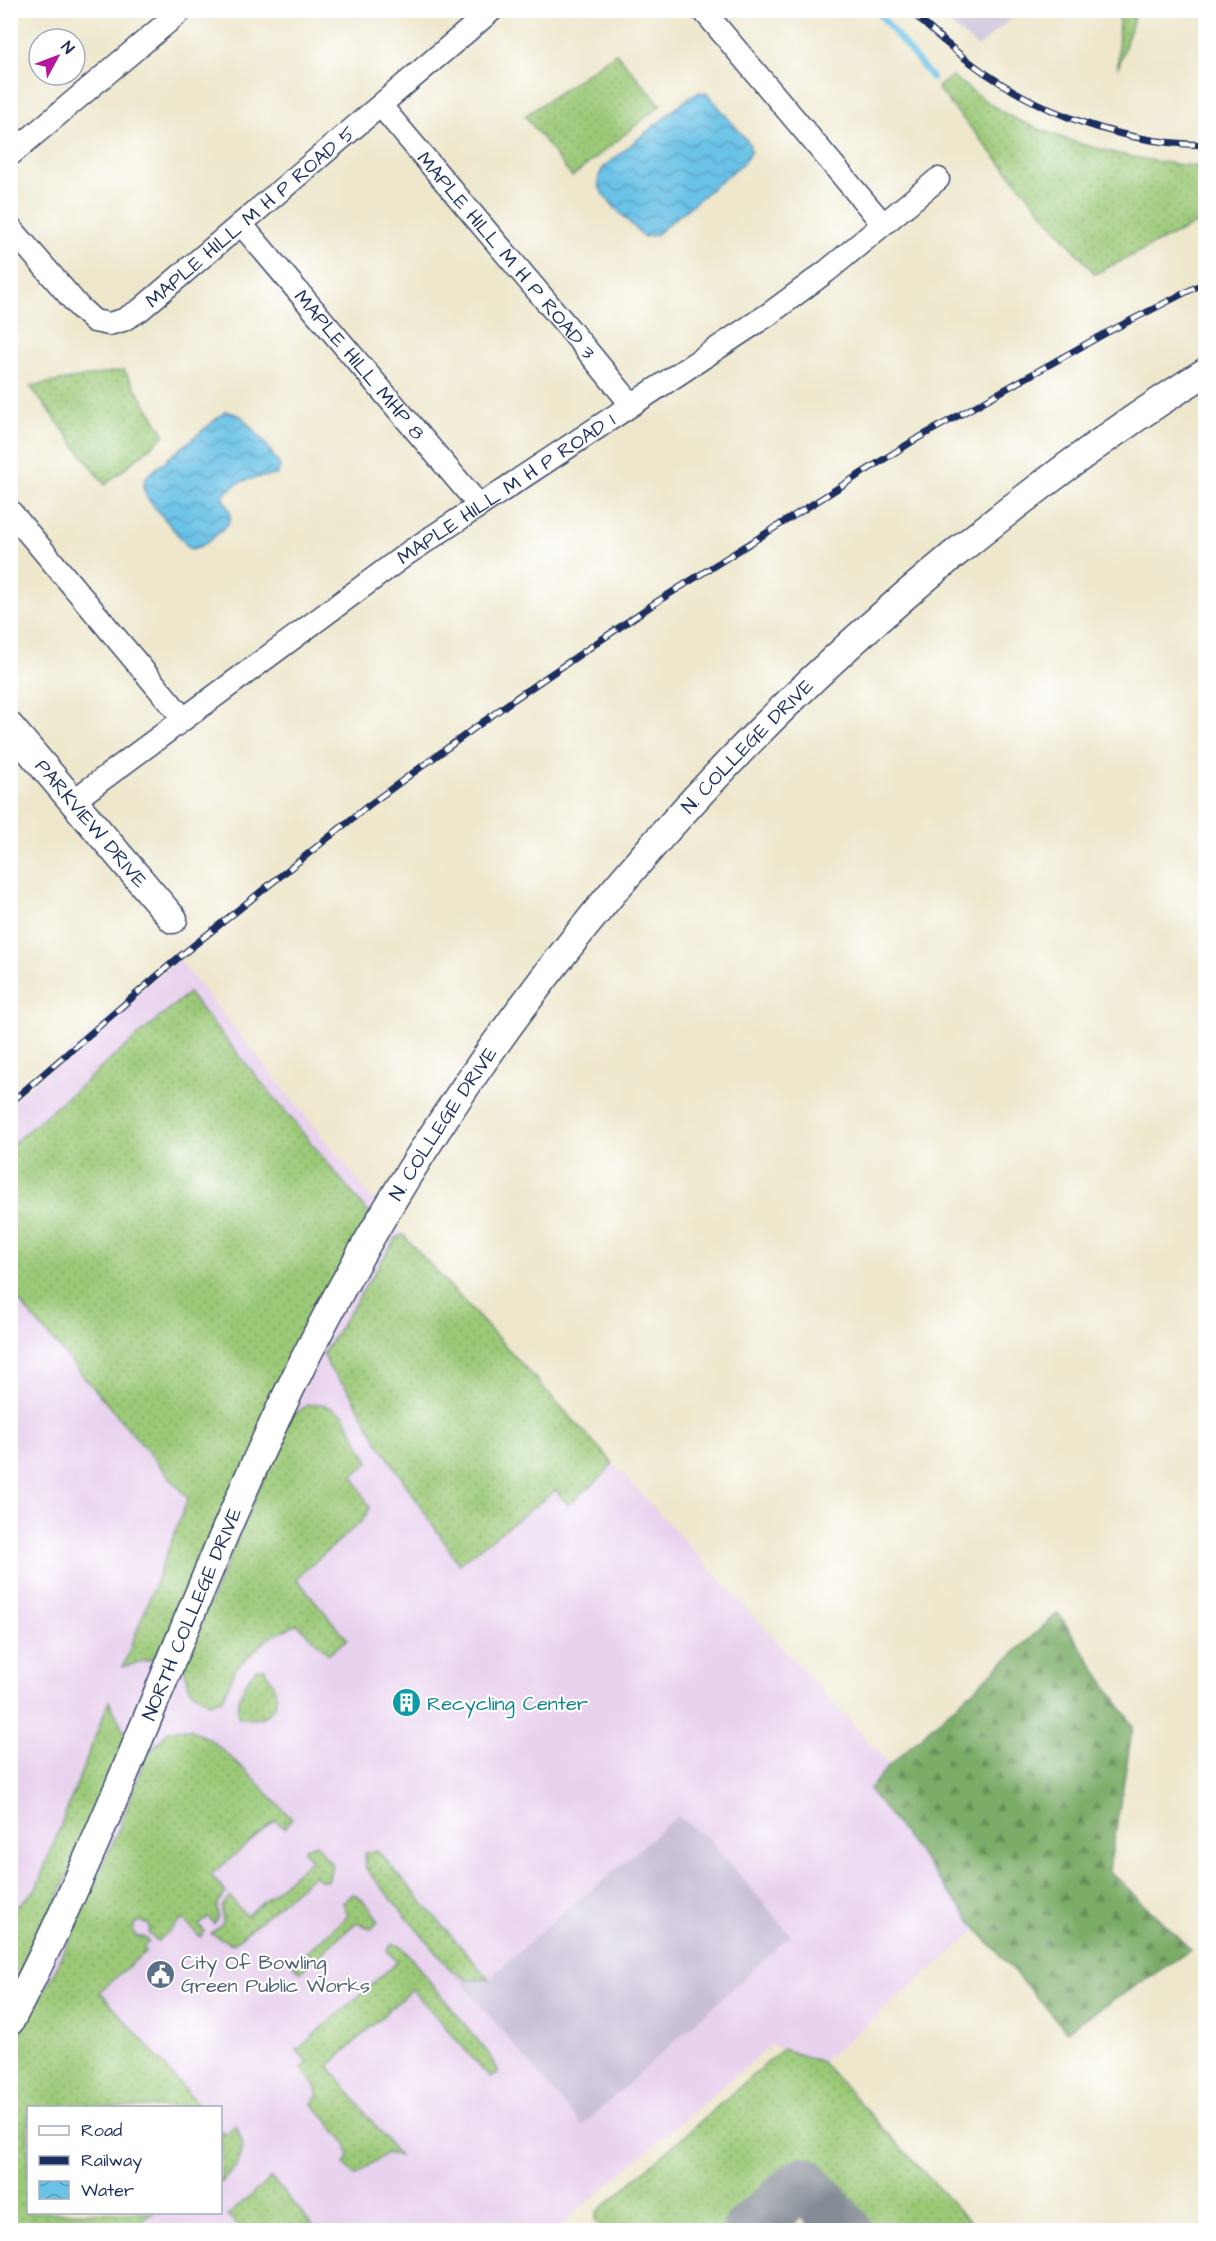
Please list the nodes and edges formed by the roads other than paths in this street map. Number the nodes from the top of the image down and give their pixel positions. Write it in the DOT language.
graph roads {
  1 [pos="182,10"];
  2 [pos="492,10"];
  3 [pos="703,10"];
  4 [pos="381,106"];
  5 [pos="10,156"];
  6 [pos="938,179"];
  7 [pos="241,224"];
  8 [pos="884,224"];
  9 [pos="10,227"];
  10 [pos="1206,372"];
  11 [pos="631,404"];
  12 [pos="478,504"];
  13 [pos="10,511"];
  14 [pos="183,718"];
  15 [pos="10,728"];
  16 [pos="73,801"];
  17 [pos="173,919"];
  18 [pos="385,1214"];
  19 [pos="10,2021"];
  1 -- 5 [label="street"];
  2 -- 4 [label="street, MAPLE HILL M H P ROAD 5"];
  3 -- 8 [label="street"];
  4 -- 7 [label="street, MAPLE HILL M H P ROAD 5"];
  4 -- 11 [label="street, MAPLE HILL M H P ROAD 3"];
  6 -- 8 [label="street, MAPLE HILL M H P ROAD 1"];
  7 -- 9 [label="street, MAPLE HILL M H P ROAD 5"];
  7 -- 12 [label="street, MAPLE HILL MHP 8"];
  8 -- 11 [label="street, MAPLE HILL M H P ROAD 1"];
  10 -- 18 [label="street, N. COLLEGE DRIVE"];
  11 -- 12 [label="street, MAPLE HILL M H P ROAD 1"];
  12 -- 14 [label="street, MAPLE HILL M H P ROAD 1"];
  13 -- 14 [label="street"];
  14 -- 16 [label="street, MAPLE HILL M H P ROAD 1"];
  15 -- 16 [label="street, PARKVIEW DRIVE"];
  16 -- 17 [label="street, PARKVIEW DRIVE"];
  18 -- 19 [label="street, NORTH COLLEGE DRIVE"];
}
